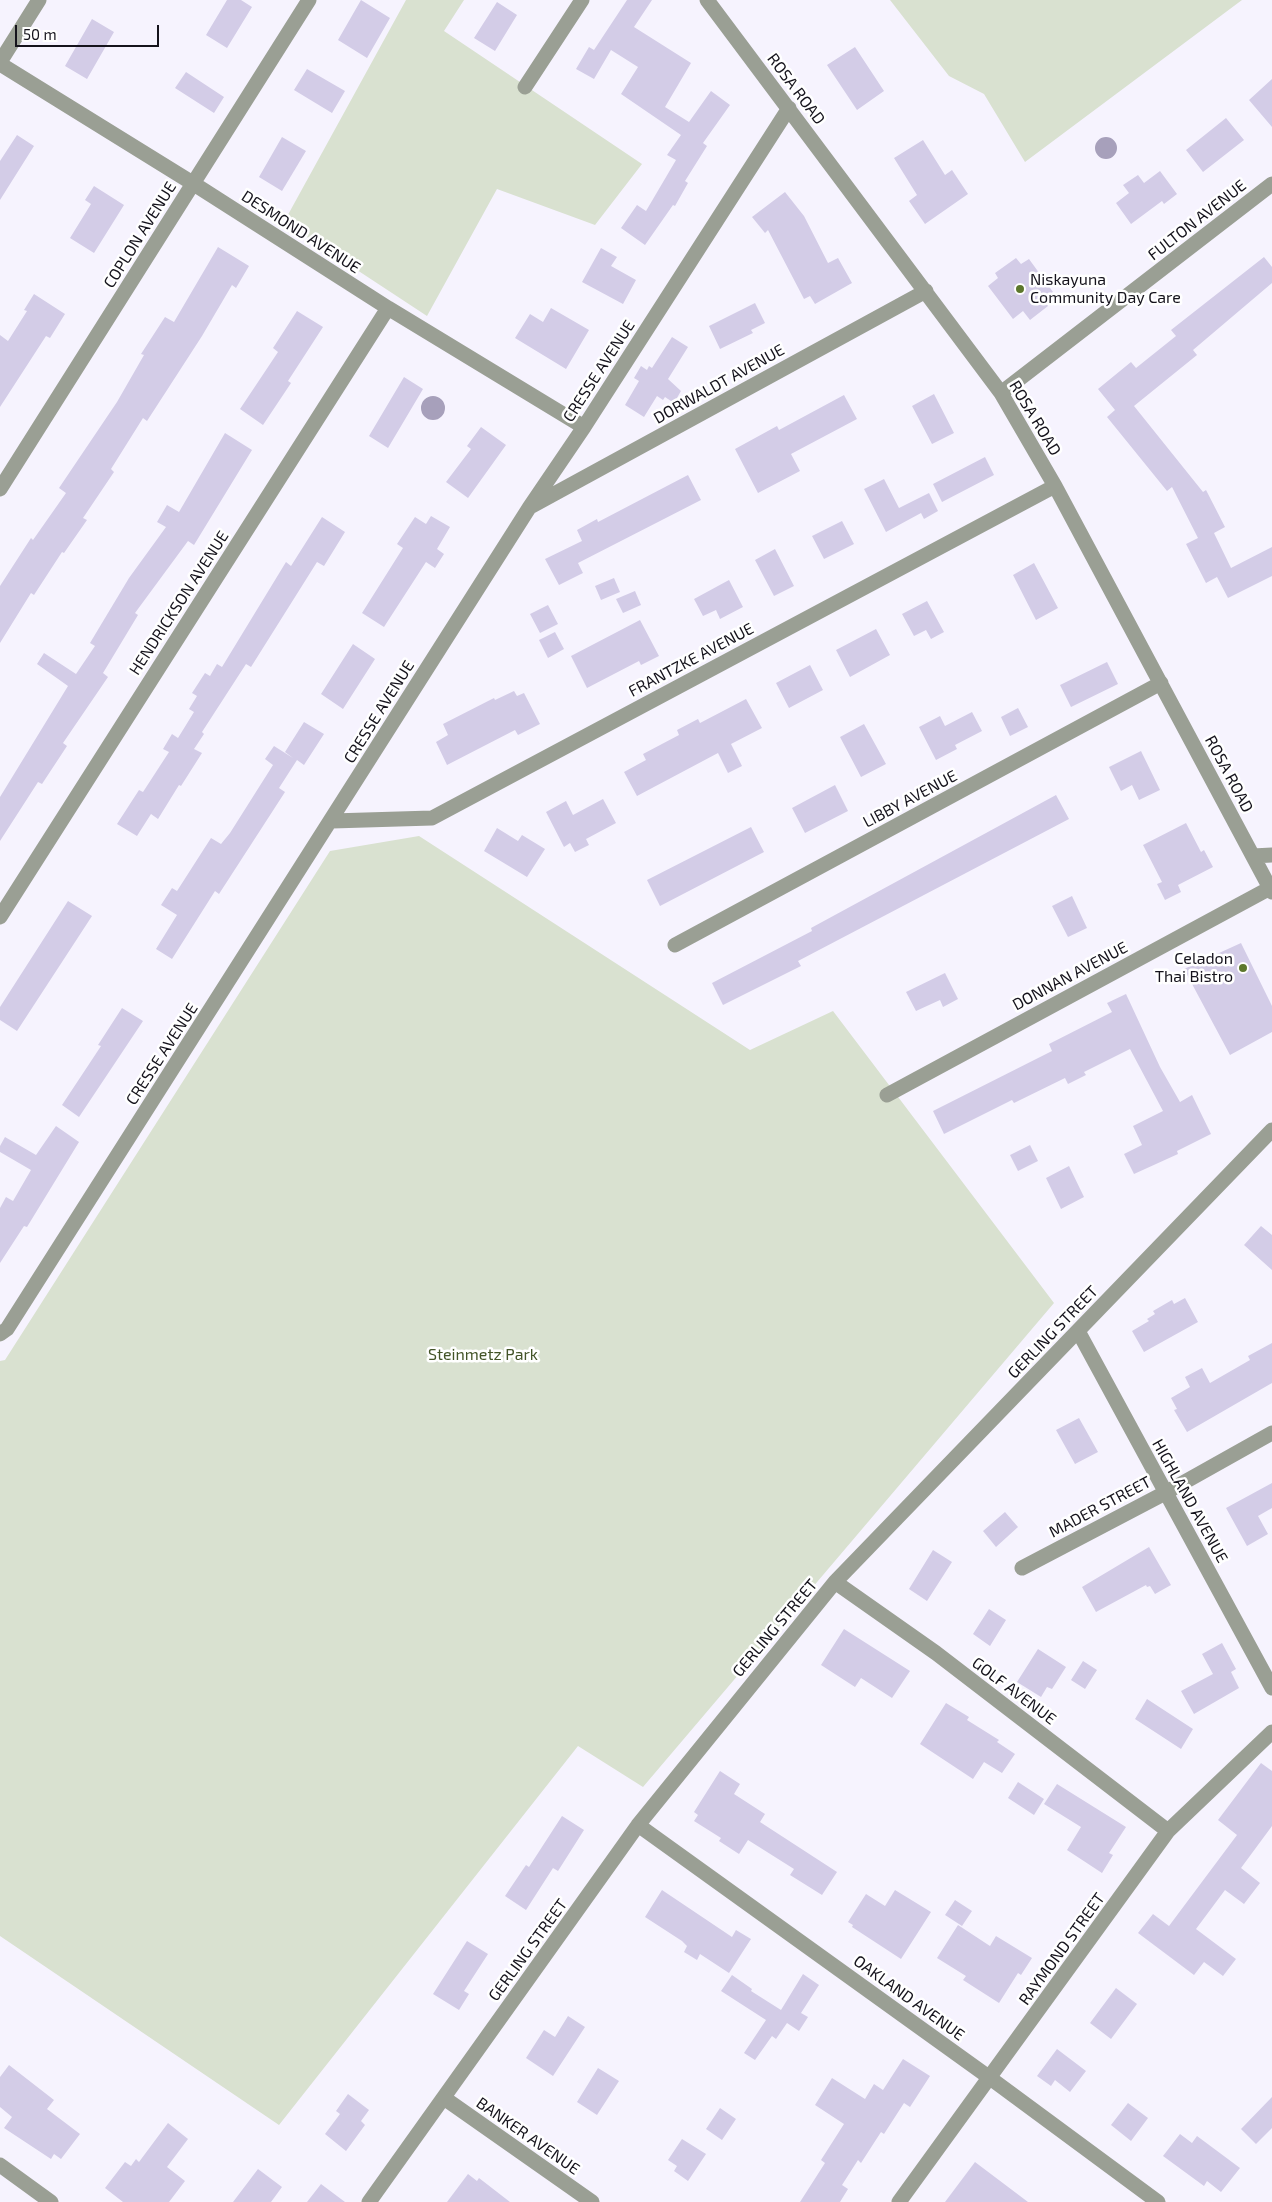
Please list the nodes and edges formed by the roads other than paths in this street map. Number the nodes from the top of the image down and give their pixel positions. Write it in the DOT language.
graph roads {
  1 [pos="39,0"];
  2 [pos="309,0"];
  3 [pos="582,0"];
  4 [pos="707,0"];
  5 [pos="0,63"];
  6 [pos="525,87"];
  7 [pos="789,108"];
  8 [pos="194,184"];
  9 [pos="1272,184"];
  10 [pos="926,292"];
  11 [pos="388,308"];
  12 [pos="1001,393"];
  13 [pos="584,427"];
  14 [pos="1055,486"];
  15 [pos="0,489"];
  16 [pos="528,508"];
  17 [pos="1161,683"];
  18 [pos="332,821"];
  19 [pos="1272,855"];
  20 [pos="1253,856"];
  21 [pos="1271,890"];
  22 [pos="0,916"];
  23 [pos="675,945"];
  24 [pos="887,1095"];
  25 [pos="1272,1130"];
  26 [pos="1078,1332"];
  27 [pos="0,1334"];
  28 [pos="1272,1433"];
  29 [pos="1165,1493"];
  30 [pos="1022,1568"];
  31 [pos="836,1582"];
  32 [pos="1272,1688"];
  33 [pos="1272,1732"];
  34 [pos="638,1825"];
  35 [pos="1168,1831"];
  36 [pos="990,2078"];
  37 [pos="444,2098"];
  38 [pos="0,2165"];
  39 [pos="51,2202"];
  40 [pos="369,2202"];
  41 [pos="592,2202"];
  42 [pos="899,2202"];
  43 [pos="1158,2202"];
  1 -- 5 [label="street"];
  2 -- 8 [label="street, COPLON AVENUE"];
  3 -- 6 [label="street"];
  4 -- 7 [label="street, ROSA ROAD"];
  5 -- 8 [label="street, DESMOND AVENUE"];
  7 -- 10 [label="street, ROSA ROAD"];
  7 -- 13 [label="street, CRESSE AVENUE"];
  8 -- 11 [label="street, DESMOND AVENUE"];
  8 -- 15 [label="street, COPLON AVENUE"];
  9 -- 12 [label="street, FULTON AVENUE"];
  10 -- 12 [label="street, ROSA ROAD"];
  10 -- 16 [label="street, DORWALDT AVENUE"];
  11 -- 13 [label="street, DESMOND AVENUE"];
  11 -- 22 [label="street, HENDRICKSON AVENUE"];
  12 -- 14 [label="street, ROSA ROAD"];
  13 -- 16 [label="street, CRESSE AVENUE"];
  14 -- 17 [label="street, ROSA ROAD"];
  14 -- 18 [label="street, FRANTZKE AVENUE"];
  16 -- 18 [label="street, CRESSE AVENUE"];
  17 -- 20 [label="street, ROSA ROAD"];
  17 -- 23 [label="street, LIBBY AVENUE"];
  18 -- 27 [label="street, CRESSE AVENUE"];
  19 -- 20 [label="street"];
  20 -- 21 [label="street, ROSA ROAD"];
  21 -- 24 [label="street, DONNAN AVENUE"];
  25 -- 26 [label="street, GERLING STREET"];
  26 -- 29 [label="street, HIGHLAND AVENUE"];
  26 -- 31 [label="street, GERLING STREET"];
  28 -- 29 [label="street, MADER STREET"];
  29 -- 30 [label="street, MADER STREET"];
  29 -- 32 [label="street, HIGHLAND AVENUE"];
  31 -- 34 [label="street, GERLING STREET"];
  31 -- 35 [label="street, GOLF AVENUE"];
  33 -- 35 [label="street, RAYMOND STREET"];
  34 -- 36 [label="street, OAKLAND AVENUE"];
  34 -- 37 [label="street, GERLING STREET"];
  35 -- 36 [label="street, RAYMOND STREET"];
  36 -- 42 [label="street, RAYMOND STREET"];
  36 -- 43 [label="street, OAKLAND AVENUE"];
  37 -- 40 [label="street, GERLING STREET"];
  37 -- 41 [label="street, BANKER AVENUE"];
  38 -- 39 [label="street"];
}
